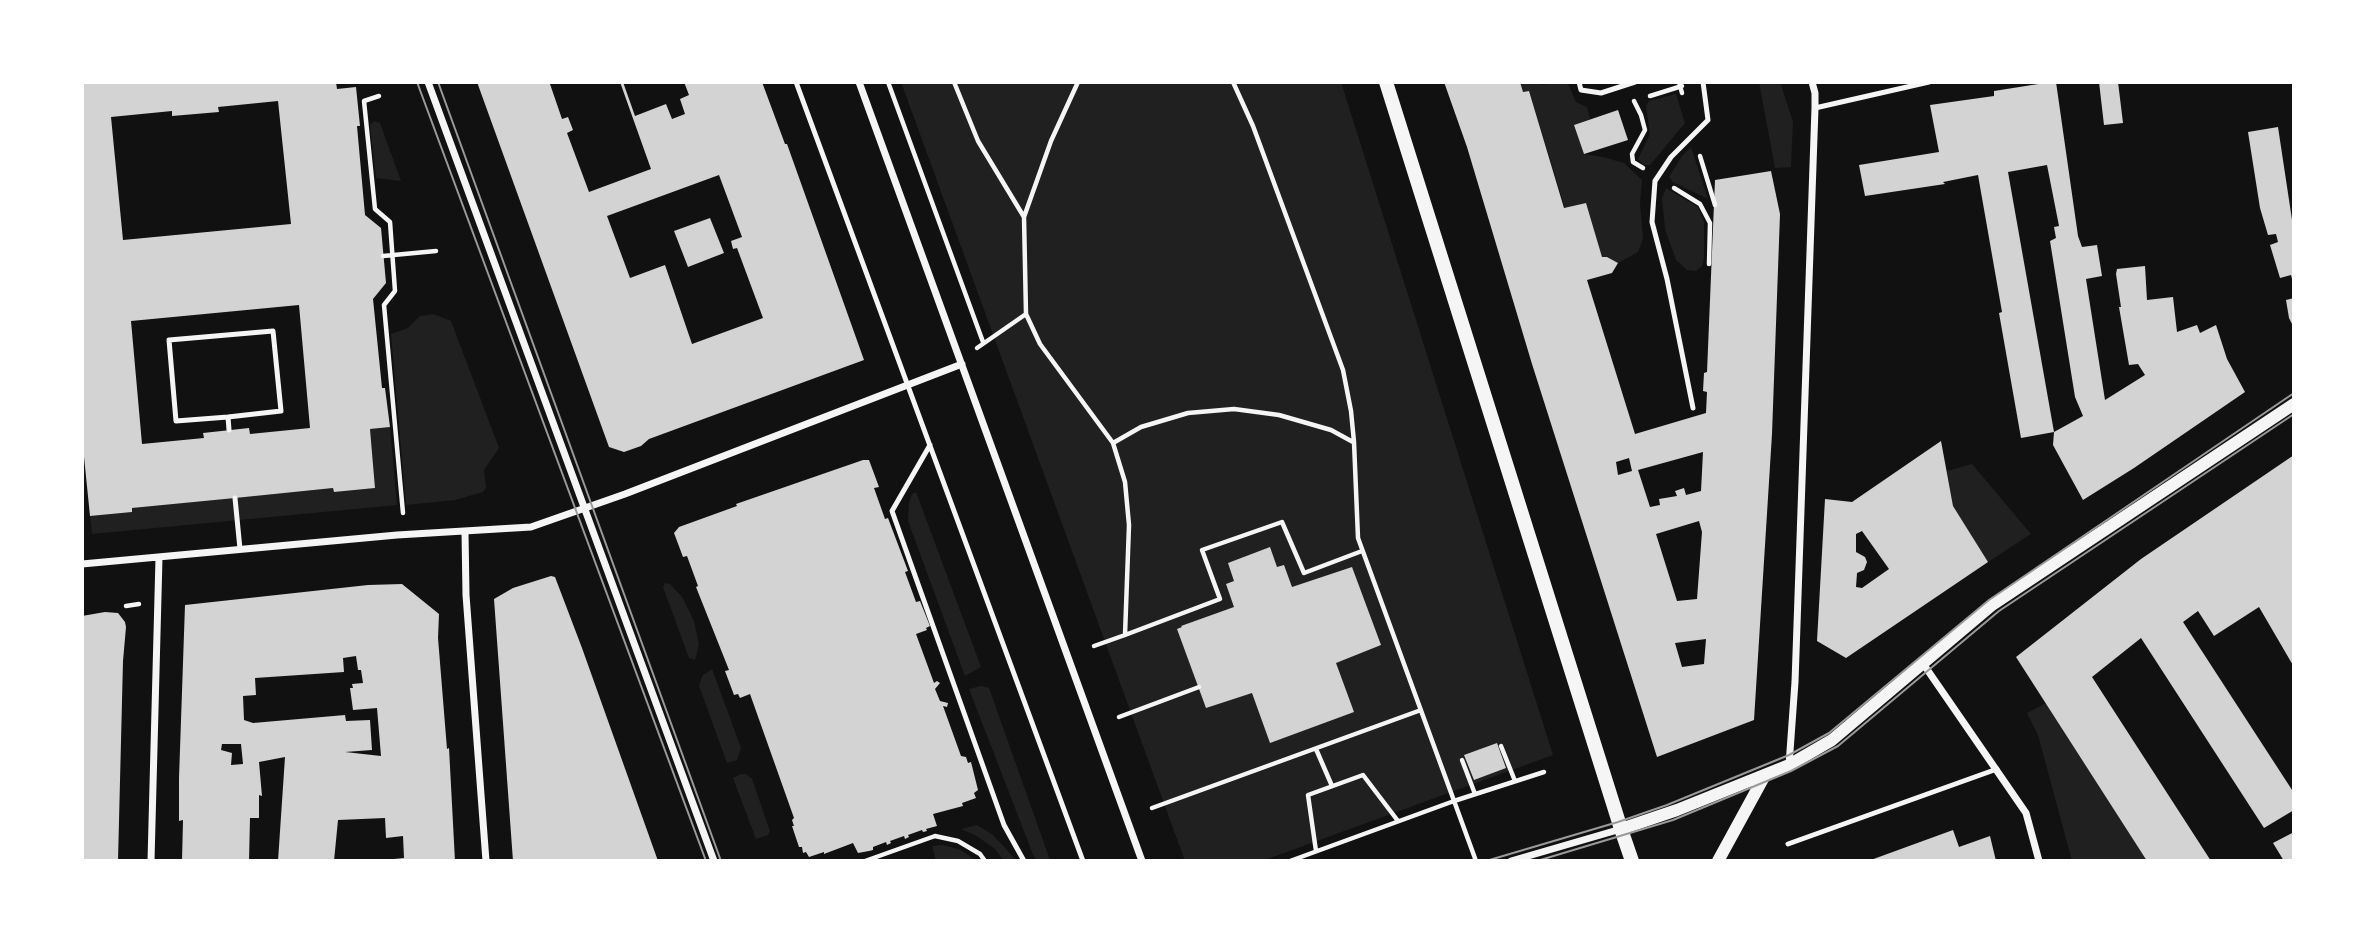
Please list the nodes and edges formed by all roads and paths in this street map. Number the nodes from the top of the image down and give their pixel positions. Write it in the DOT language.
graph roads {
  1 [pos="428,82"];
  2 [pos="796,82"];
  3 [pos="859,82"];
  4 [pos="888,82"];
  5 [pos="954,82"];
  6 [pos="1078,82"];
  7 [pos="1233,82"];
  8 [pos="1386,82"];
  9 [pos="1579,82"];
  10 [pos="1634,82"];
  11 [pos="1703,82"];
  12 [pos="1812,82"];
  13 [pos="1929,82"];
  14 [pos="379,96"];
  15 [pos="1815,108"];
  16 [pos="1024,217"];
  17 [pos="436,251"];
  18 [pos="392,255"];
  19 [pos="383,256"];
  20 [pos="1026,314"];
  21 [pos="983,342"];
  22 [pos="962,364"];
  23 [pos="909,385"];
  24 [pos="2294,404"];
  25 [pos="1693,408"];
  26 [pos="228,417"];
  27 [pos="229,430"];
  28 [pos="1353,442"];
  29 [pos="1113,443"];
  30 [pos="930,445"];
  31 [pos="235,498"];
  32 [pos="586,509"];
  33 [pos="403,513"];
  34 [pos="464,532"];
  35 [pos="240,549"];
  36 [pos="1362,551"];
  37 [pos="159,558"];
  38 [pos="82,564"];
  39 [pos="1125,635"];
  40 [pos="1094,646"];
  41 [pos="1924,665"];
  42 [pos="1199,687"];
  43 [pos="1421,710"];
  44 [pos="1119,717"];
  45 [pos="1502,746"];
  46 [pos="1316,748"];
  47 [pos="1462,760"];
  48 [pos="1789,765"];
  49 [pos="1997,769"];
  50 [pos="1544,772"];
  51 [pos="1765,775"];
  52 [pos="1515,781"];
  53 [pos="1332,786"];
  54 [pos="1475,794"];
  55 [pos="1454,800"];
  56 [pos="1152,808"];
  57 [pos="1398,821"];
  58 [pos="1620,829"];
  59 [pos="1788,844"];
  60 [pos="1316,851"];
  61 [pos="150,861"];
  62 [pos="486,861"];
  63 [pos="714,861"];
  64 [pos="865,861"];
  65 [pos="985,861"];
  66 [pos="1024,861"];
  67 [pos="1083,861"];
  68 [pos="1142,861"];
  69 [pos="1290,861"];
  70 [pos="1476,861"];
  71 [pos="1511,861"];
  72 [pos="1632,861"];
  73 [pos="1718,861"];
  74 [pos="2039,861"];
  1 -- 32 [label="street"];
  2 -- 23 [label="lane"];
  3 -- 22 [label="street"];
  4 -- 21 [label="path"];
  5 -- 16 [label="path"];
  6 -- 16 [label="path"];
  7 -- 28 [label="path"];
  8 -- 58 [label="main road"];
  9 -- 10 [label="lane"];
  11 -- 25 [label="lane"];
  12 -- 15 [label="street"];
  13 -- 15 [label="lane"];
  14 -- 18 [label="path"];
  15 -- 48 [label="street"];
  16 -- 20 [label="path"];
  17 -- 18 [label="path"];
  18 -- 19 [label="path"];
  18 -- 33 [label="path"];
  20 -- 21 [label="path"];
  20 -- 29 [label="path"];
  21 -- 22 [label="path"];
  22 -- 23 [label="street"];
  22 -- 68 [label="street"];
  23 -- 30 [label="lane"];
  23 -- 32 [label="street"];
  24 -- 41 [label="street"];
  26 -- 26 [label="lane"];
  26 -- 27 [label="lane"];
  28 -- 29 [label="path"];
  28 -- 36 [label="path"];
  29 -- 39 [label="path"];
  30 -- 66 [label="lane"];
  30 -- 67 [label="lane"];
  31 -- 35 [label="lane"];
  32 -- 34 [label="street"];
  32 -- 63 [label="street"];
  34 -- 35 [label="street"];
  34 -- 62 [label="street"];
  35 -- 37 [label="street"];
  36 -- 39 [label="path"];
  36 -- 43 [label="path"];
  37 -- 38 [label="street"];
  37 -- 61 [label="street"];
  39 -- 40 [label="path"];
  41 -- 48 [label="street"];
  41 -- 49 [label="street"];
  42 -- 44 [label="path"];
  43 -- 46 [label="path"];
  43 -- 55 [label="path"];
  45 -- 52 [label="path"];
  46 -- 53 [label="path"];
  46 -- 56 [label="path"];
  47 -- 54 [label="path"];
  48 -- 51 [label="street"];
  49 -- 59 [label="lane"];
  49 -- 74 [label="street"];
  50 -- 52 [label="path"];
  51 -- 58 [label="street"];
  51 -- 73 [label="street"];
  52 -- 54 [label="path"];
  53 -- 57 [label="path"];
  53 -- 60 [label="path"];
  54 -- 55 [label="path"];
  55 -- 57 [label="path"];
  55 -- 70 [label="path"];
  57 -- 60 [label="path"];
  58 -- 71 [label="street"];
  58 -- 72 [label="main road"];
  60 -- 69 [label="path"];
  64 -- 65 [label="path"];
}
